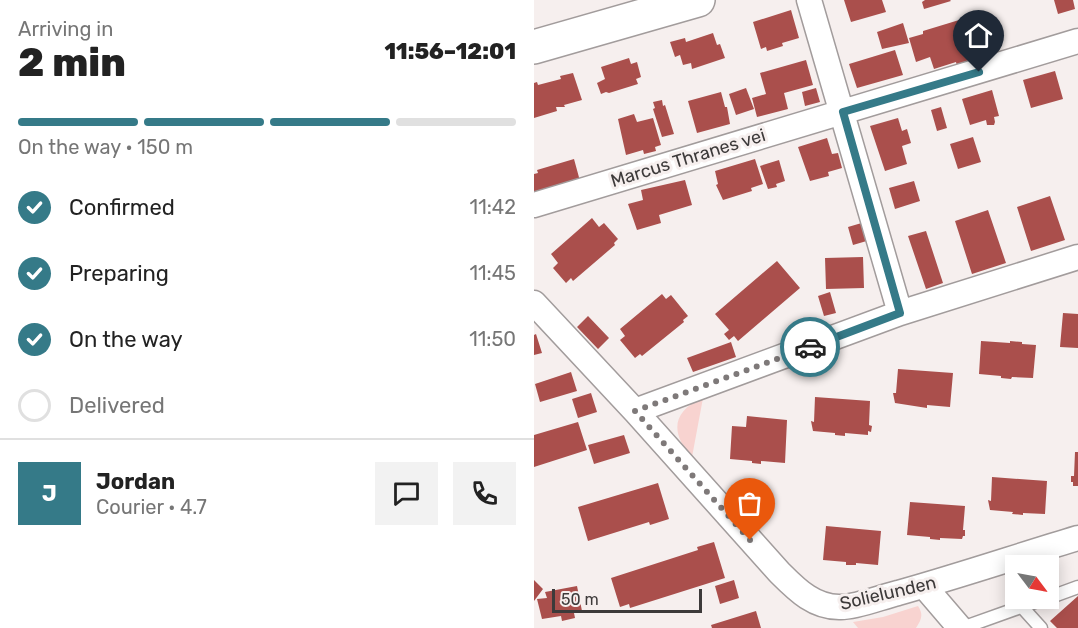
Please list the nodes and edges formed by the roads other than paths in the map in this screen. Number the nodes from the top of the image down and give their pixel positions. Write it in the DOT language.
graph roads {
  1 [pos="698,0"];
  2 [pos="809,0"];
  3 [pos="1078,41"];
  4 [pos="534,47"];
  5 [pos="843,112"];
  6 [pos="534,205"];
  7 [pos="1078,257"];
  8 [pos="534,303"];
  9 [pos="900,313"];
  10 [pos="635,411"];
  11 [pos="1078,538"];
  12 [pos="924,586"];
  13 [pos="1078,587"];
  14 [pos="1059,594"];
  15 [pos="1014,609"];
  16 [pos="1024,609"];
  17 [pos="951,625"];
  18 [pos="1041,628"];
  1 -- 4 [label="main road"];
  2 -- 5 [label="street"];
  3 -- 5 [label="street, Marcus Thranes vei"];
  5 -- 6 [label="street, Marcus Thranes vei"];
  5 -- 9 [label="street"];
  7 -- 9 [label="street"];
  8 -- 10 [label="street, Solielunden"];
  9 -- 10 [label="street"];
  10 -- 12 [label="street, Solielunden"];
  11 -- 12 [label="street, Solielunden"];
  12 -- 17 [label="street"];
  13 -- 14 [label="lane"];
  15 -- 17 [label="lane"];
  16 -- 18 [label="lane"];
}
